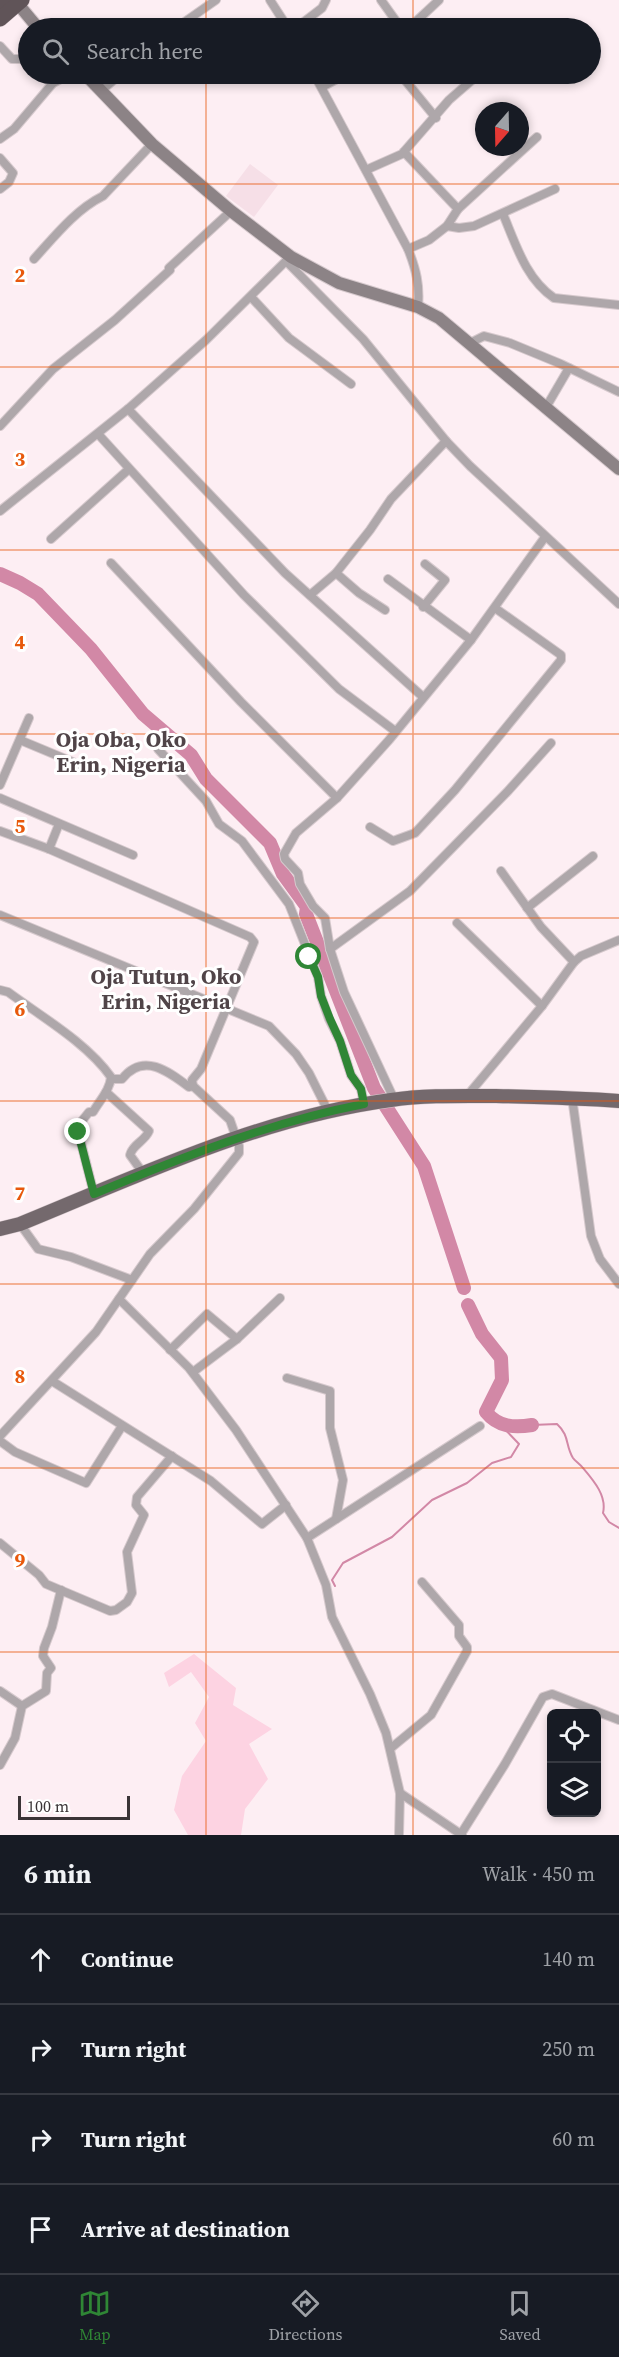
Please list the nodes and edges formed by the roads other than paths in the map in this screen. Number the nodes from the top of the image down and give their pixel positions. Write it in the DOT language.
graph roads {
  1 [pos="216,0"];
  2 [pos="270,0"];
  3 [pos="326,0"];
  4 [pos="381,0"];
  5 [pos="440,0"];
  6 [pos="15,1"];
  7 [pos="0,5"];
  8 [pos="29,18"];
  9 [pos="190,18"];
  10 [pos="282,18"];
  11 [pos="309,18"];
  12 [pos="394,18"];
  13 [pos="420,18"];
  14 [pos="0,19"];
  15 [pos="0,46"];
  16 [pos="18,59"];
  17 [pos="52,84"];
  18 [pos="96,84"];
  19 [pos="109,84"];
  20 [pos="320,84"];
  21 [pos="328,84"];
  22 [pos="408,84"];
  23 [pos="467,84"];
  24 [pos="322,87"];
  25 [pos="102,90"];
  26 [pos="435,118"];
  27 [pos="537,137"];
  28 [pos="0,140"];
  29 [pos="152,144"];
  30 [pos="404,152"];
  31 [pos="0,158"];
  32 [pos="366,170"];
  33 [pos="0,189"];
  34 [pos="555,189"];
  35 [pos="458,209"];
  36 [pos="231,212"];
  37 [pos="503,214"];
  38 [pos="447,226"];
  39 [pos="408,249"];
  40 [pos="34,259"];
  41 [pos="288,259"];
  42 [pos="251,297"];
  43 [pos="619,305"];
  44 [pos="418,307"];
  45 [pos="468,344"];
  46 [pos="569,368"];
  47 [pos="351,384"];
  48 [pos="619,392"];
  49 [pos="128,409"];
  50 [pos="545,409"];
  51 [pos="0,426"];
  52 [pos="99,435"];
  53 [pos="446,441"];
  54 [pos="129,469"];
  55 [pos="619,469"];
  56 [pos="0,511"];
  57 [pos="545,537"];
  58 [pos="51,539"];
  59 [pos="111,563"];
  60 [pos="425,564"];
  61 [pos="336,573"];
  62 [pos="388,579"];
  63 [pos="310,595"];
  64 [pos="619,604"];
  65 [pos="423,607"];
  66 [pos="495,608"];
  67 [pos="385,610"];
  68 [pos="471,640"];
  69 [pos="423,697"];
  70 [pos="29,718"];
  71 [pos="395,731"];
  72 [pos="20,740"];
  73 [pos="551,743"];
  74 [pos="158,749"];
  75 [pos="80,765"];
  76 [pos="0,786"];
  77 [pos="0,798"];
  78 [pos="337,798"];
  79 [pos="59,824"];
  80 [pos="370,827"];
  81 [pos="0,831"];
  82 [pos="49,849"];
  83 [pos="133,855"];
  84 [pos="593,856"];
  85 [pos="501,872"];
  86 [pos="527,908"];
  87 [pos="0,915"];
  88 [pos="456,923"];
  89 [pos="619,940"];
  90 [pos="330,949"];
  91 [pos="574,962"];
  92 [pos="0,990"];
  93 [pos="542,1006"];
  94 [pos="226,1009"];
  95 [pos="111,1078"];
  96 [pos="194,1086"];
  97 [pos="106,1092"];
  98 [pos="466,1096"];
  99 [pos="572,1097"];
  100 [pos="391,1100"];
  101 [pos="619,1101"];
  102 [pos="364,1104"];
  103 [pos="328,1111"];
  104 [pos="236,1139"];
  105 [pos="143,1173"];
  106 [pos="94,1194"];
  107 [pos="20,1224"];
  108 [pos="0,1229"];
  109 [pos="132,1280"];
  110 [pos="619,1284"];
  111 [pos="280,1298"];
  112 [pos="119,1299"];
  113 [pos="237,1339"];
  114 [pos="170,1350"];
  115 [pos="193,1372"];
  116 [pos="287,1378"];
  117 [pos="52,1381"];
  118 [pos="122,1426"];
  119 [pos="480,1426"];
  120 [pos="0,1436"];
  121 [pos="0,1442"];
  122 [pos="172,1456"];
  123 [pos="286,1505"];
  124 [pos="336,1519"];
  125 [pos="307,1538"];
  126 [pos="0,1543"];
  127 [pos="422,1582"];
  128 [pos="61,1590"];
  129 [pos="0,1691"];
  130 [pos="22,1706"];
  131 [pos="619,1720"];
  132 [pos="391,1748"];
  133 [pos="0,1766"];
  134 [pos="400,1793"];
  135 [pos="399,1835"];
  136 [pos="462,1835"];
  1 -- 9 [label="street"];
  2 -- 10 [label="street"];
  3 -- 11 [label="street"];
  4 -- 12 [label="street"];
  5 -- 13 [label="street"];
  6 -- 7 [label="highway"];
  6 -- 8 [label="street"];
  6 -- 14 [label="highway"];
  15 -- 16 [label="street"];
  17 -- 28 [label="street"];
  18 -- 25 [label="street"];
  19 -- 25 [label="street"];
  20 -- 24 [label="street"];
  21 -- 24 [label="street"];
  22 -- 26 [label="street"];
  23 -- 26 [label="street"];
  24 -- 32 [label="street"];
  25 -- 29 [label="street"];
  26 -- 30 [label="street"];
  27 -- 35 [label="street"];
  29 -- 36 [label="street"];
  29 -- 40 [label="street"];
  30 -- 32 [label="street"];
  30 -- 35 [label="street"];
  31 -- 33 [label="street"];
  32 -- 39 [label="street"];
  34 -- 37 [label="street"];
  35 -- 38 [label="street"];
  36 -- 41 [label="street"];
  36 -- 51 [label="street"];
  37 -- 38 [label="street"];
  37 -- 43 [label="street"];
  38 -- 39 [label="street"];
  39 -- 44 [label="street"];
  41 -- 42 [label="street"];
  41 -- 44 [label="street"];
  41 -- 53 [label="street"];
  42 -- 47 [label="street"];
  42 -- 49 [label="street"];
  44 -- 45 [label="street"];
  45 -- 46 [label="street"];
  45 -- 50 [label="street"];
  46 -- 48 [label="street"];
  46 -- 50 [label="street"];
  49 -- 52 [label="street"];
  49 -- 63 [label="street"];
  50 -- 55 [label="street"];
  52 -- 54 [label="street"];
  52 -- 56 [label="street"];
  53 -- 57 [label="street"];
  53 -- 61 [label="street"];
  54 -- 58 [label="street"];
  54 -- 71 [label="street"];
  57 -- 64 [label="street"];
  57 -- 66 [label="street"];
  59 -- 78 [label="street"];
  60 -- 65 [label="street"];
  61 -- 63 [label="street"];
  61 -- 67 [label="street"];
  62 -- 65 [label="street"];
  63 -- 69 [label="street"];
  65 -- 68 [label="street"];
  66 -- 68 [label="street"];
  66 -- 80 [label="street"];
  68 -- 69 [label="street"];
  69 -- 71 [label="street"];
  70 -- 72 [label="street"];
  71 -- 78 [label="street"];
  72 -- 75 [label="street"];
  72 -- 76 [label="street"];
  73 -- 90 [label="street"];
  74 -- 102 [label="street"];
  77 -- 79 [label="street"];
  78 -- 90 [label="street"];
  79 -- 82 [label="street"];
  79 -- 83 [label="street"];
  81 -- 82 [label="street"];
  82 -- 94 [label="street"];
  84 -- 86 [label="street"];
  85 -- 86 [label="street"];
  86 -- 91 [label="street"];
  87 -- 94 [label="street"];
  88 -- 93 [label="street"];
  89 -- 91 [label="street"];
  90 -- 100 [label="street"];
  91 -- 93 [label="street"];
  92 -- 95 [label="street"];
  93 -- 98 [label="street"];
  94 -- 96 [label="street"];
  94 -- 103 [label="street"];
  95 -- 96 [label="street"];
  95 -- 97 [label="street"];
  96 -- 104 [label="street"];
  97 -- 105 [label="street"];
  97 -- 106 [label="street"];
  98 -- 99 [label="main road"];
  98 -- 100 [label="main road"];
  99 -- 101 [label="main road"];
  99 -- 110 [label="street"];
  100 -- 102 [label="main road"];
  102 -- 103 [label="main road"];
  103 -- 104 [label="main road"];
  104 -- 105 [label="main road"];
  104 -- 109 [label="street"];
  105 -- 106 [label="main road"];
  106 -- 107 [label="main road"];
  107 -- 108 [label="main road"];
  107 -- 109 [label="street"];
  109 -- 112 [label="street"];
  111 -- 113 [label="street"];
  112 -- 114 [label="street"];
  112 -- 117 [label="street"];
  113 -- 114 [label="street"];
  113 -- 115 [label="street"];
  114 -- 115 [label="street"];
  115 -- 123 [label="street"];
  116 -- 124 [label="street"];
  117 -- 118 [label="street"];
  117 -- 120 [label="street"];
  118 -- 121 [label="street"];
  118 -- 122 [label="street"];
  119 -- 124 [label="street"];
  122 -- 123 [label="street"];
  122 -- 128 [label="street"];
  123 -- 125 [label="street"];
  124 -- 125 [label="street"];
  125 -- 132 [label="street"];
  126 -- 128 [label="street"];
  127 -- 132 [label="street"];
  128 -- 130 [label="street"];
  129 -- 130 [label="street"];
  130 -- 133 [label="street"];
  131 -- 136 [label="street"];
  132 -- 134 [label="street"];
  134 -- 135 [label="street"];
  134 -- 136 [label="street"];
}
